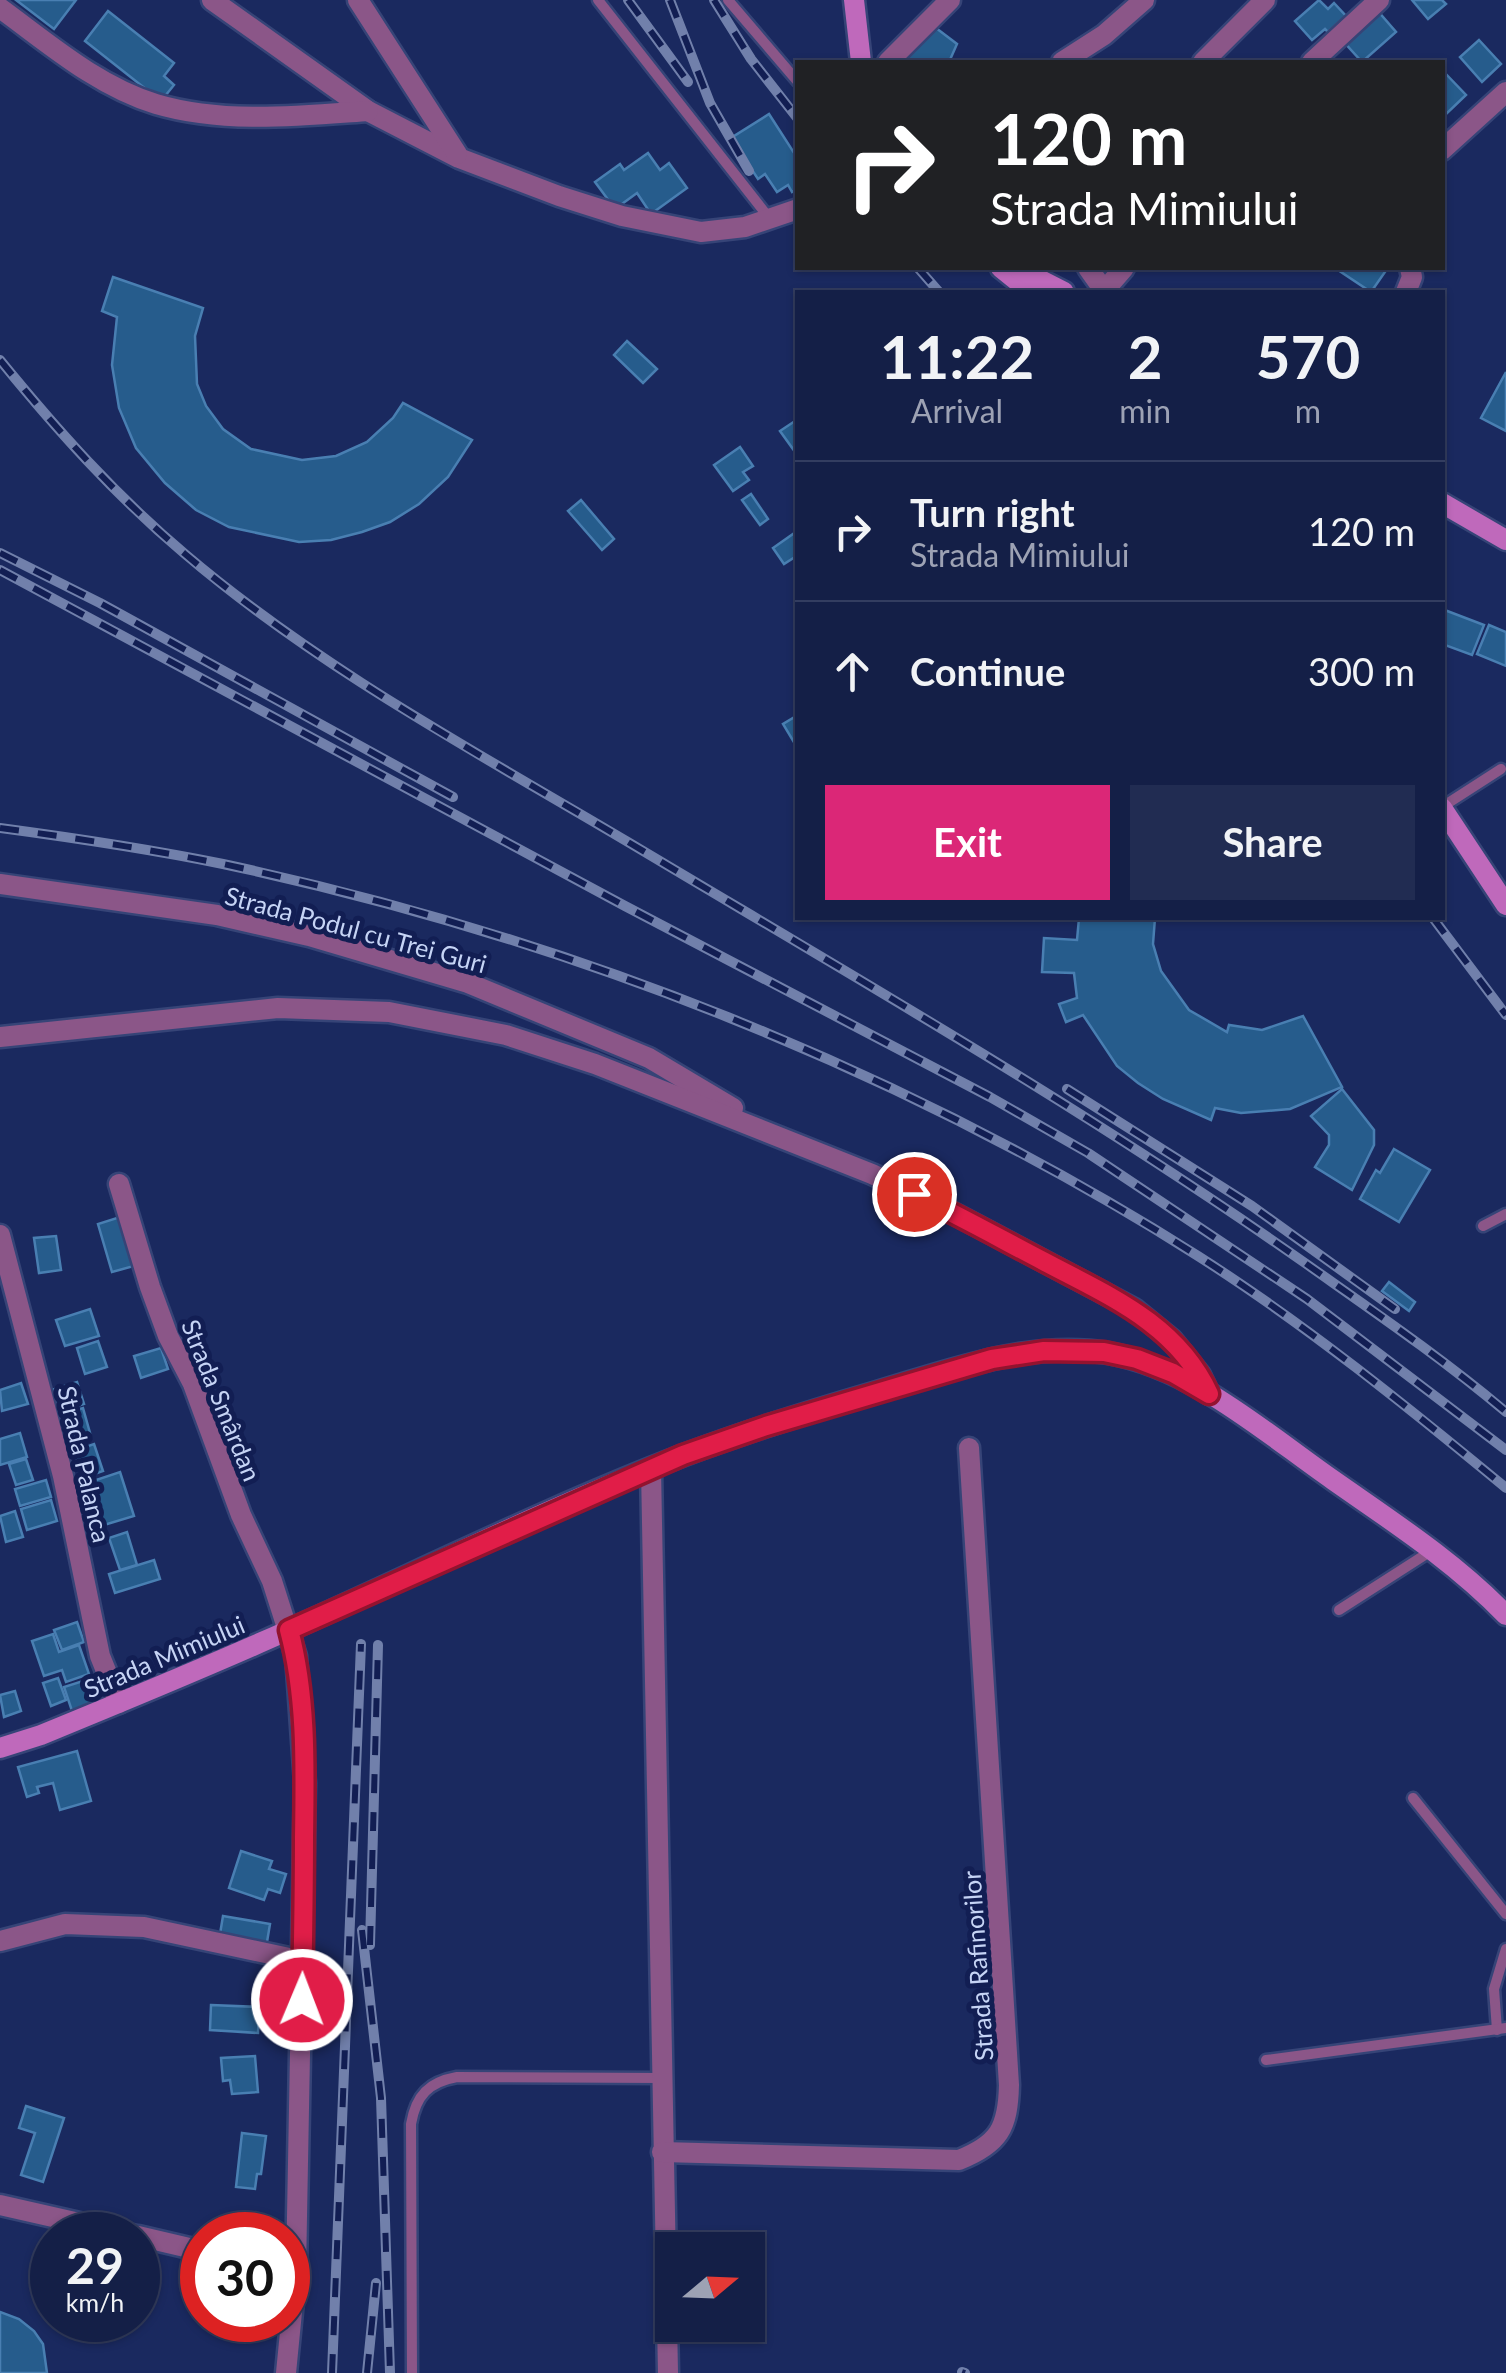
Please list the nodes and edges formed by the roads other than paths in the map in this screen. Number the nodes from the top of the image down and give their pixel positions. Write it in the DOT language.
graph roads {
  1 [pos="212,0"];
  2 [pos="358,0"];
  3 [pos="598,0"];
  4 [pos="728,0"];
  5 [pos="854,0"];
  6 [pos="950,0"];
  7 [pos="1144,0"];
  8 [pos="1265,0"];
  9 [pos="1379,0"];
  10 [pos="0,8"];
  11 [pos="861,60"];
  12 [pos="890,60"];
  13 [pos="1065,60"];
  14 [pos="1205,60"];
  15 [pos="1314,60"];
  16 [pos="795,78"];
  17 [pos="1506,92"];
  18 [pos="368,111"];
  19 [pos="1445,147"];
  20 [pos="459,158"];
  21 [pos="795,210"];
  22 [pos="771,220"];
  23 [pos="1003,270"];
  24 [pos="1021,270"];
  25 [pos="1122,270"];
  26 [pos="1028,290"];
  27 [pos="1060,290"];
  28 [pos="1106,290"];
  29 [pos="1445,505"];
  30 [pos="1506,540"];
  31 [pos="1500,770"];
  32 [pos="1445,805"];
  33 [pos="1445,812"];
  34 [pos="0,884"];
  35 [pos="1506,904"];
  36 [pos="0,1037"];
  37 [pos="786,1140"];
  38 [pos="119,1184"];
  39 [pos="1506,1214"];
  40 [pos="1483,1226"];
  41 [pos="0,1236"];
  42 [pos="1209,1394"];
  43 [pos="969,1448"];
  44 [pos="651,1468"];
  45 [pos="1432,1550"];
  46 [pos="1339,1610"];
  47 [pos="1506,1615"];
  48 [pos="289,1630"];
  49 [pos="119,1703"];
  50 [pos="0,1748"];
  51 [pos="1413,1798"];
  52 [pos="1506,1914"];
  53 [pos="0,1941"];
  54 [pos="1506,1950"];
  55 [pos="303,1961"];
  56 [pos="1501,2029"];
  57 [pos="1266,2060"];
  58 [pos="661,2078"];
  59 [pos="662,2152"];
  60 [pos="0,2205"];
  61 [pos="30,2212"];
  62 [pos="294,2212"];
  63 [pos="288,2342"];
  64 [pos="286,2373"];
  65 [pos="412,2373"];
  66 [pos="668,2373"];
  1 -- 18 [label="street"];
  2 -- 20 [label="street"];
  3 -- 22 [label="lane"];
  4 -- 16 [label="lane"];
  5 -- 11 [label="street"];
  6 -- 12 [label="street"];
  7 -- 13 [label="street"];
  8 -- 14 [label="street"];
  9 -- 15 [label="street"];
  10 -- 18 [label="street"];
  17 -- 19 [label="street"];
  18 -- 20 [label="street"];
  20 -- 22 [label="street"];
  21 -- 22 [label="street"];
  23 -- 26 [label="street"];
  24 -- 27 [label="street"];
  25 -- 28 [label="street"];
  29 -- 30 [label="street"];
  31 -- 32 [label="lane"];
  33 -- 35 [label="street"];
  34 -- 37 [label="street, Strada Podul cu Trei Guri"];
  36 -- 37 [label="street, Strada Podul cu Trei Guri"];
  37 -- 42 [label="street, Strada Podul cu Trei Guri"];
  38 -- 48 [label="street, Strada Smârdan"];
  39 -- 40 [label="lane"];
  41 -- 49 [label="street, Strada Palanca"];
  42 -- 44 [label="street, Strada Mimiului"];
  42 -- 45 [label="street, Strada Mimiului"];
  43 -- 59 [label="street, Strada Rafinorilor"];
  44 -- 48 [label="street, Strada Mimiului"];
  44 -- 58 [label="street"];
  45 -- 46 [label="lane"];
  45 -- 47 [label="street, Strada Mimiului"];
  48 -- 49 [label="street, Strada Mimiului"];
  48 -- 55 [label="street, Strada Smârdan"];
  49 -- 50 [label="street, Strada Mimiului"];
  51 -- 52 [label="lane"];
  53 -- 55 [label="street"];
  54 -- 56 [label="lane"];
  55 -- 62 [label="street, Strada Smârdan"];
  56 -- 57 [label="lane"];
  58 -- 59 [label="street"];
  58 -- 65 [label="lane"];
  59 -- 66 [label="street"];
  60 -- 61 [label="street"];
  63 -- 64 [label="street, Strada Smârdan"];
}
